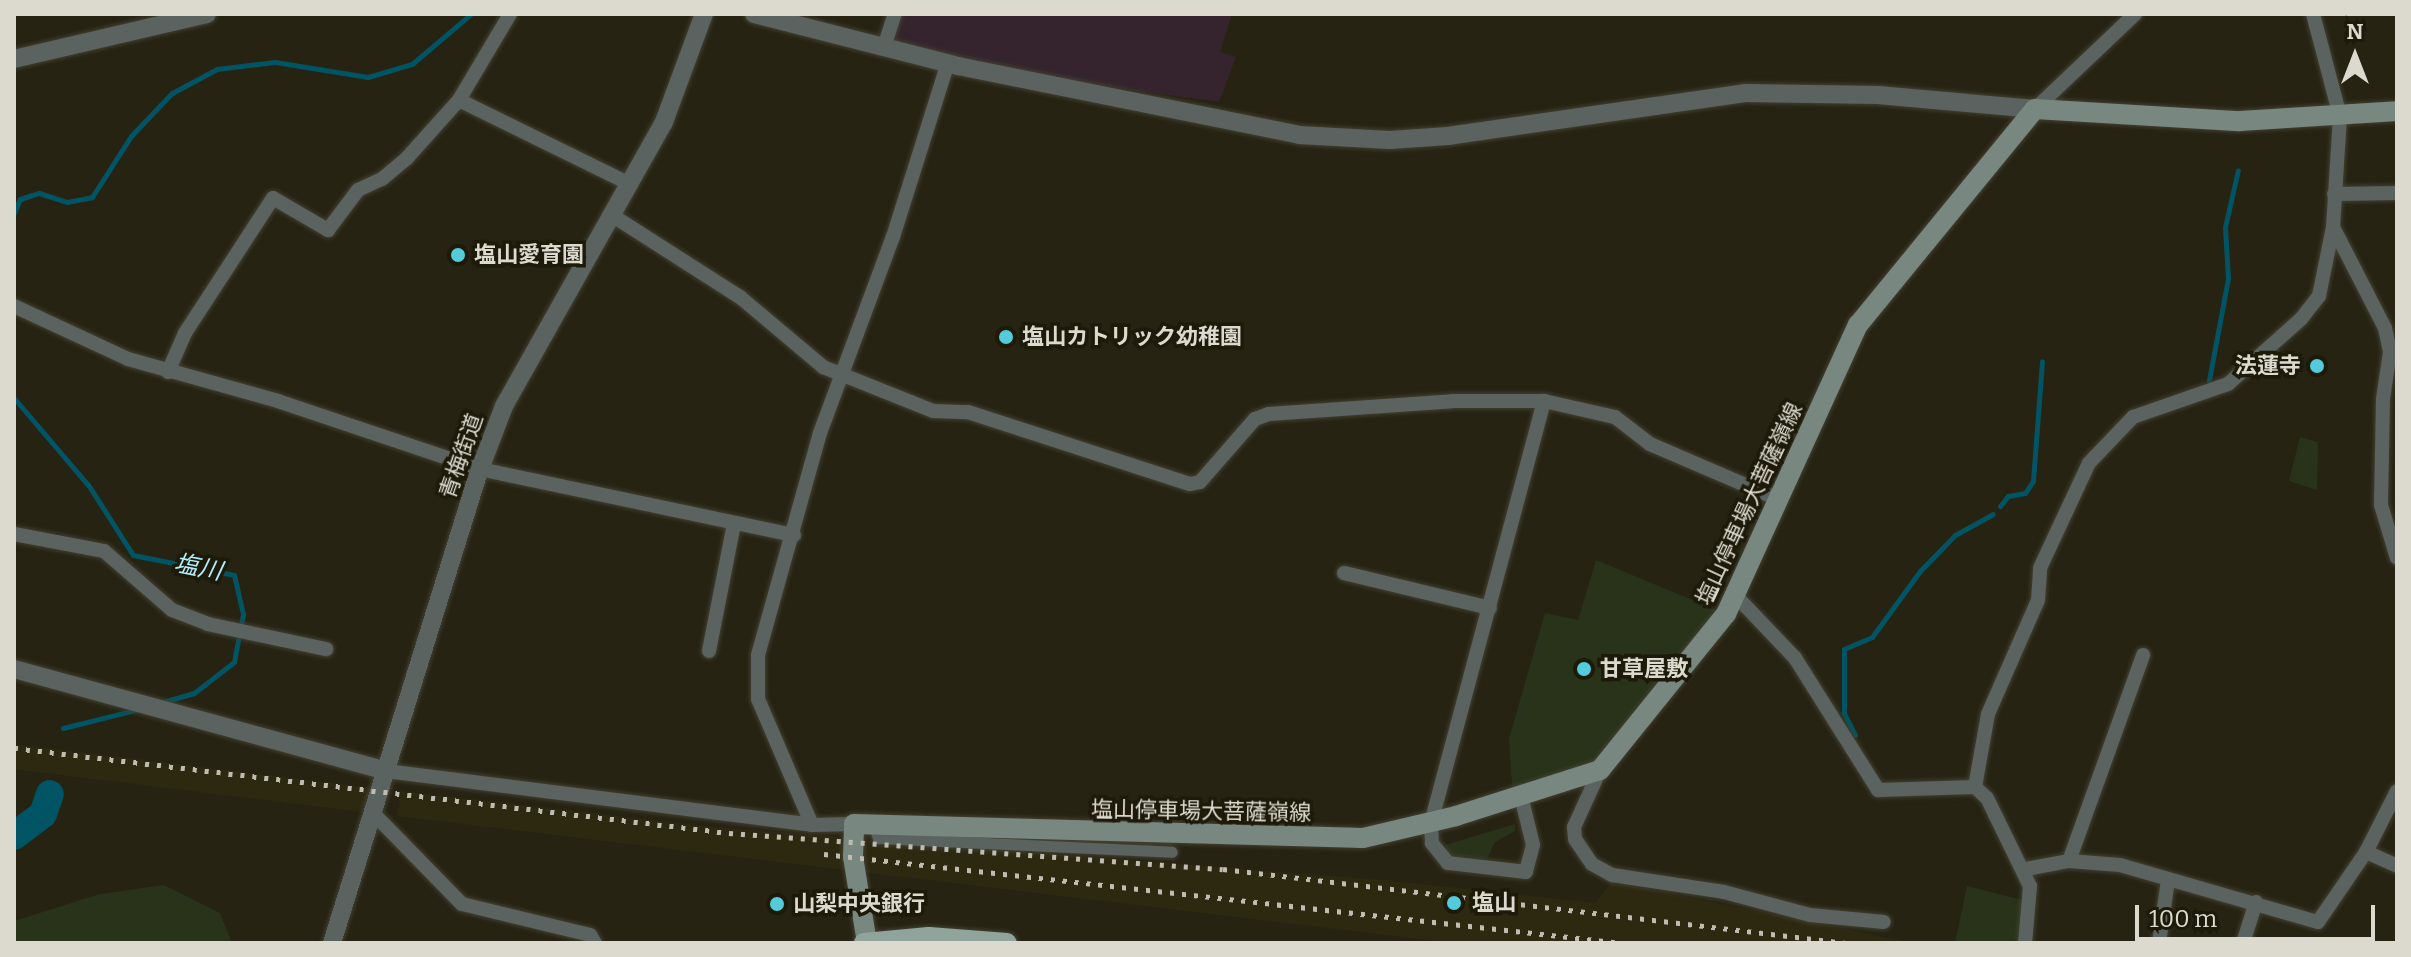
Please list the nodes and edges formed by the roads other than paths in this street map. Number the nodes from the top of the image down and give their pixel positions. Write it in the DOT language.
graph roads {
  1 [pos="207,14"];
  2 [pos="510,14"];
  3 [pos="704,14"];
  4 [pos="754,14"];
  5 [pos="895,14"];
  6 [pos="2135,14"];
  7 [pos="2313,14"];
  8 [pos="884,47"];
  9 [pos="14,59"];
  10 [pos="948,63"];
  11 [pos="459,100"];
  12 [pos="2035,109"];
  13 [pos="2397,111"];
  14 [pos="2340,116"];
  15 [pos="628,183"];
  16 [pos="2397,193"];
  17 [pos="2334,194"];
  18 [pos="610,214"];
  19 [pos="2333,227"];
  20 [pos="14,306"];
  21 [pos="168,372"];
  22 [pos="844,375"];
  23 [pos="1544,401"];
  24 [pos="480,469"];
  25 [pos="2389,492"];
  26 [pos="1780,500"];
  27 [pos="734,523"];
  28 [pos="14,534"];
  29 [pos="794,535"];
  30 [pos="2397,558"];
  31 [pos="1344,573"];
  32 [pos="1736,596"];
  33 [pos="1490,608"];
  34 [pos="326,649"];
  35 [pos="709,651"];
  36 [pos="2143,655"];
  37 [pos="14,669"];
  38 [pos="1600,770"];
  39 [pos="386,771"];
  40 [pos="1975,787"];
  41 [pos="2397,791"];
  42 [pos="1521,796"];
  43 [pos="375,815"];
  44 [pos="1431,823"];
  45 [pos="864,824"];
  46 [pos="812,825"];
  47 [pos="1172,852"];
  48 [pos="2366,852"];
  49 [pos="2069,861"];
  50 [pos="2397,866"];
  51 [pos="2026,869"];
  52 [pos="2168,880"];
  53 [pos="2256,902"];
  54 [pos="1884,922"];
  55 [pos="332,943"];
  56 [pos="595,943"];
  57 [pos="865,943"];
  58 [pos="1007,943"];
  59 [pos="2025,943"];
  60 [pos="2159,943"];
  61 [pos="2243,943"];
  1 -- 9 [label="street"];
  2 -- 11 [label="street"];
  3 -- 15 [label="street, 青梅街道"];
  4 -- 8 [label="street"];
  5 -- 8 [label="street"];
  6 -- 12 [label="street"];
  7 -- 14 [label="street"];
  8 -- 10 [label="street"];
  10 -- 12 [label="street"];
  10 -- 22 [label="street"];
  11 -- 15 [label="street"];
  11 -- 21 [label="street"];
  12 -- 14 [label="main road"];
  12 -- 26 [label="main road, 塩山停車場大菩薩嶺線"];
  13 -- 14 [label="main road"];
  14 -- 17 [label="street"];
  15 -- 18 [label="street, 青梅街道"];
  16 -- 17 [label="street"];
  17 -- 19 [label="street"];
  18 -- 22 [label="street"];
  18 -- 24 [label="street, 青梅街道"];
  19 -- 25 [label="street"];
  19 -- 40 [label="street"];
  20 -- 21 [label="street"];
  21 -- 24 [label="street"];
  22 -- 23 [label="street"];
  22 -- 29 [label="street"];
  23 -- 26 [label="street"];
  23 -- 33 [label="street"];
  24 -- 27 [label="street"];
  24 -- 39 [label="street, 青梅街道"];
  25 -- 30 [label="street"];
  26 -- 32 [label="main road, 塩山停車場大菩薩嶺線"];
  27 -- 29 [label="street"];
  27 -- 35 [label="street"];
  28 -- 34 [label="street"];
  29 -- 46 [label="street"];
  31 -- 33 [label="street"];
  32 -- 38 [label="main road, 塩山停車場大菩薩嶺線"];
  32 -- 40 [label="street"];
  33 -- 44 [label="street"];
  36 -- 49 [label="street"];
  37 -- 39 [label="street"];
  38 -- 42 [label="main road, 塩山停車場大菩薩嶺線"];
  38 -- 54 [label="street"];
  39 -- 43 [label="street, 青梅街道"];
  39 -- 46 [label="street"];
  40 -- 51 [label="street"];
  41 -- 48 [label="street"];
  42 -- 44 [label="main road, 塩山停車場大菩薩嶺線"];
  42 -- 44 [label="street"];
  43 -- 55 [label="street, 青梅街道"];
  43 -- 56 [label="street"];
  44 -- 45 [label="main road, 塩山停車場大菩薩嶺線"];
  45 -- 46 [label="street"];
  45 -- 47 [label="street"];
  45 -- 57 [label="main road"];
  48 -- 50 [label="street"];
  48 -- 53 [label="street"];
  49 -- 51 [label="street"];
  49 -- 52 [label="street"];
  51 -- 59 [label="street"];
  52 -- 53 [label="street"];
  52 -- 60 [label="street"];
  53 -- 61 [label="street"];
  57 -- 58 [label="main road"];
}
